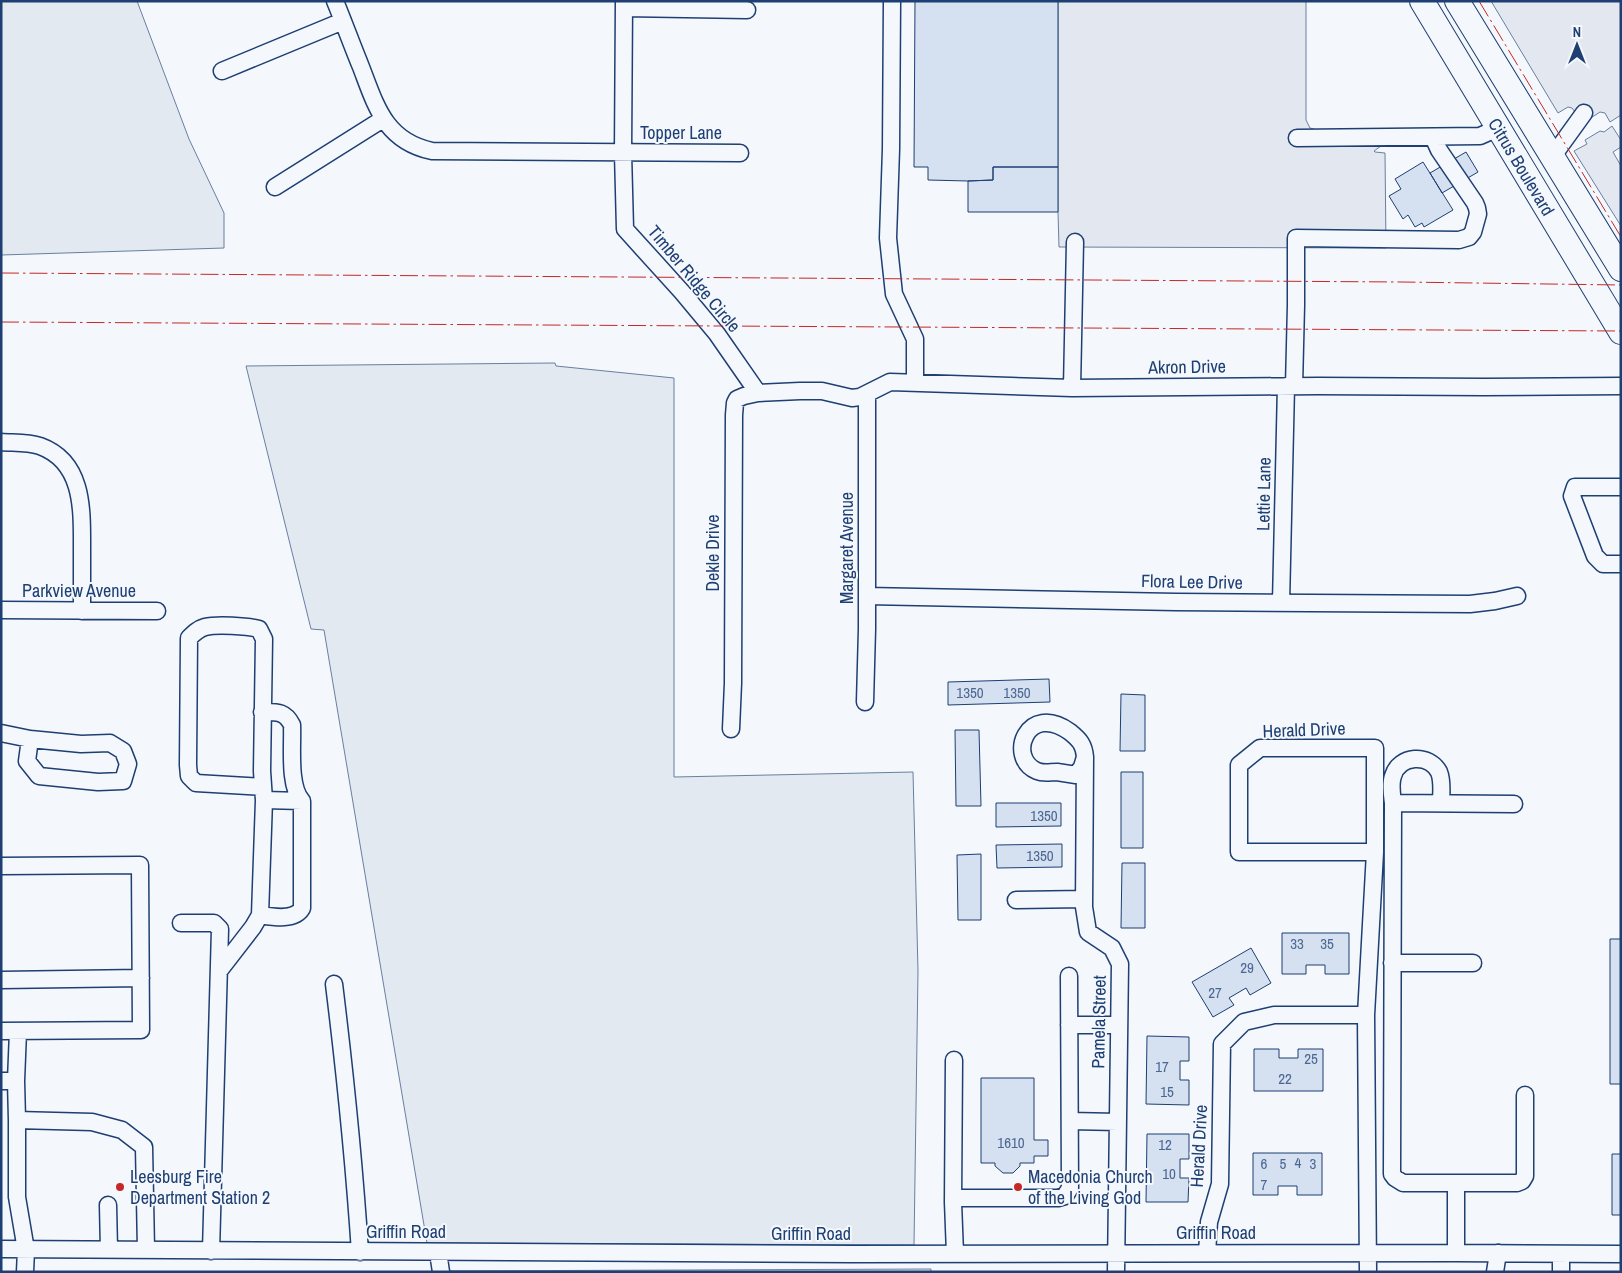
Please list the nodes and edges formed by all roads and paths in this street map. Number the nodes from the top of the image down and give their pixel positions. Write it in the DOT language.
graph roads {
  1 [pos="335,1"];
  2 [pos="892,1"];
  3 [pos="1422,1"];
  4 [pos="1457,1"];
  5 [pos="624,4"];
  6 [pos="748,10"];
  7 [pos="343,21"];
  8 [pos="222,71"];
  9 [pos="1584,114"];
  10 [pos="383,119"];
  11 [pos="1498,128"];
  12 [pos="1433,137"];
  13 [pos="1297,138"];
  14 [pos="623,153"];
  15 [pos="740,153"];
  16 [pos="1553,156"];
  17 [pos="276,187"];
  18 [pos="1075,242"];
  19 [pos="1621,269"];
  20 [pos="1621,332"];
  21 [pos="915,383"];
  22 [pos="1290,386"];
  23 [pos="1621,386"];
  24 [pos="1072,388"];
  25 [pos="758,393"];
  26 [pos="867,394"];
  27 [pos="1,442"];
  28 [pos="1621,487"];
  29 [pos="1621,564"];
  30 [pos="867,596"];
  31 [pos="1517,596"];
  32 [pos="1281,603"];
  33 [pos="1,610"];
  34 [pos="82,611"];
  35 [pos="156,611"];
  36 [pos="866,702"];
  37 [pos="262,712"];
  38 [pos="731,729"];
  39 [pos="1,733"];
  40 [pos="30,739"];
  41 [pos="1085,757"];
  42 [pos="264,794"];
  43 [pos="302,801"];
  44 [pos="1393,803"];
  45 [pos="1441,803"];
  46 [pos="1514,804"];
  47 [pos="1375,852"];
  48 [pos="1,866"];
  49 [pos="1084,898"];
  50 [pos="1016,900"];
  51 [pos="260,915"];
  52 [pos="181,923"];
  53 [pos="1392,963"];
  54 [pos="1473,963"];
  55 [pos="219,971"];
  56 [pos="1069,976"];
  57 [pos="141,978"];
  58 [pos="1,980"];
  59 [pos="334,984"];
  60 [pos="1366,1015"];
  61 [pos="1069,1025"];
  62 [pos="1119,1025"];
  63 [pos="18,1031"];
  64 [pos="1,1032"];
  65 [pos="954,1060"];
  66 [pos="9,1080"];
  67 [pos="1525,1095"];
  68 [pos="17,1120"];
  69 [pos="1070,1121"];
  70 [pos="1118,1122"];
  71 [pos="1456,1183"];
  72 [pos="953,1198"];
  73 [pos="108,1205"];
  74 [pos="1,1250"];
  75 [pos="26,1250"];
  76 [pos="109,1250"];
  77 [pos="146,1250"];
  78 [pos="211,1251"];
  79 [pos="360,1252"];
  80 [pos="438,1252"];
  81 [pos="1456,1252"];
  82 [pos="1116,1253"];
  83 [pos="1207,1253"];
  84 [pos="1368,1253"];
  85 [pos="1498,1253"];
  86 [pos="955,1254"];
  87 [pos="1561,1254"];
  88 [pos="1621,1254"];
  89 [pos="25,1272"];
  90 [pos="440,1272"];
  91 [pos="1116,1272"];
  92 [pos="1368,1272"];
  93 [pos="1495,1272"];
  94 [pos="1561,1272"];
  1 -- 7 [label="street"];
  2 -- 21 [label="street"];
  3 -- 11 [label="highway, Citrus Boulevard"];
  4 -- 16 [label="highway, Citrus Boulevard"];
  5 -- 6 [label="street, Timber Ridge Circle"];
  5 -- 14 [label="street, Timber Ridge Circle"];
  7 -- 8 [label="street"];
  7 -- 10 [label="street"];
  9 -- 16 [label="street"];
  10 -- 14 [label="street"];
  10 -- 17 [label="street"];
  11 -- 12 [label="street"];
  11 -- 20 [label="highway, Citrus Boulevard"];
  12 -- 13 [label="street"];
  12 -- 22 [label="street, Lettie Lane"];
  14 -- 15 [label="street, Topper Lane"];
  14 -- 25 [label="street, Timber Ridge Circle"];
  16 -- 19 [label="highway, Citrus Boulevard"];
  18 -- 24 [label="street"];
  21 -- 24 [label="street, Akron Drive"];
  21 -- 26 [label="street, Akron Drive"];
  22 -- 23 [label="street, Akron Drive"];
  22 -- 24 [label="street, Akron Drive"];
  22 -- 32 [label="street, Lettie Lane"];
  25 -- 26 [label="street, Akron Drive"];
  25 -- 38 [label="street, Dekle Drive"];
  26 -- 30 [label="street, Margaret Avenue"];
  27 -- 34 [label="street"];
  28 -- 29 [label="street"];
  30 -- 32 [label="street, Flora Lee Drive"];
  30 -- 36 [label="street, Margaret Avenue"];
  31 -- 32 [label="street, Flora Lee Drive"];
  33 -- 34 [label="street, Parkview Avenue"];
  34 -- 35 [label="street, Parkview Avenue"];
  37 -- 42 [label="street"];
  37 -- 42 [label="street"];
  37 -- 43 [label="street"];
  39 -- 40 [label="street"];
  40 -- 40 [label="street"];
  41 -- 49 [label="street, Pamela Street"];
  42 -- 43 [label="street"];
  42 -- 51 [label="street"];
  43 -- 51 [label="street"];
  44 -- 45 [label="street"];
  44 -- 45 [label="street"];
  44 -- 53 [label="street"];
  45 -- 46 [label="street"];
  47 -- 47 [label="street, Herald Drive"];
  47 -- 60 [label="street, Herald Drive"];
  48 -- 57 [label="street"];
  49 -- 50 [label="street"];
  49 -- 62 [label="street, Pamela Street"];
  51 -- 55 [label="street"];
  52 -- 55 [label="street"];
  53 -- 54 [label="street"];
  53 -- 71 [label="street"];
  55 -- 78 [label="street"];
  56 -- 61 [label="street"];
  57 -- 58 [label="street"];
  57 -- 63 [label="street"];
  59 -- 79 [label="street"];
  60 -- 83 [label="street, Herald Drive"];
  60 -- 84 [label="street, Herald Drive"];
  61 -- 62 [label="street"];
  61 -- 69 [label="street"];
  62 -- 70 [label="street, Pamela Street"];
  63 -- 64 [label="street"];
  63 -- 66 [label="street"];
  65 -- 72 [label="street"];
  66 -- 68 [label="street"];
  67 -- 71 [label="street"];
  68 -- 75 [label="street"];
  68 -- 77 [label="street"];
  69 -- 70 [label="street"];
  69 -- 72 [label="street"];
  70 -- 82 [label="street, Pamela Street"];
  71 -- 81 [label="street"];
  72 -- 86 [label="street"];
  73 -- 76 [label="street"];
  74 -- 75 [label="street, Griffin Road"];
  75 -- 76 [label="street, Griffin Road"];
  75 -- 89 [label="street"];
  76 -- 77 [label="street, Griffin Road"];
  77 -- 78 [label="street, Griffin Road"];
  78 -- 79 [label="street, Griffin Road"];
  79 -- 80 [label="street, Griffin Road"];
  80 -- 86 [label="street, Griffin Road"];
  80 -- 90 [label="street"];
  81 -- 84 [label="street, Griffin Road"];
  81 -- 85 [label="street, Griffin Road"];
  82 -- 83 [label="street, Griffin Road"];
  82 -- 86 [label="street, Griffin Road"];
  82 -- 91 [label="street, Pamela Street"];
  83 -- 84 [label="street, Griffin Road"];
  84 -- 92 [label="street, Herald Drive"];
  85 -- 87 [label="street, Griffin Road"];
  85 -- 93 [label="street"];
  87 -- 88 [label="street, Griffin Road"];
  87 -- 94 [label="street"];
}
